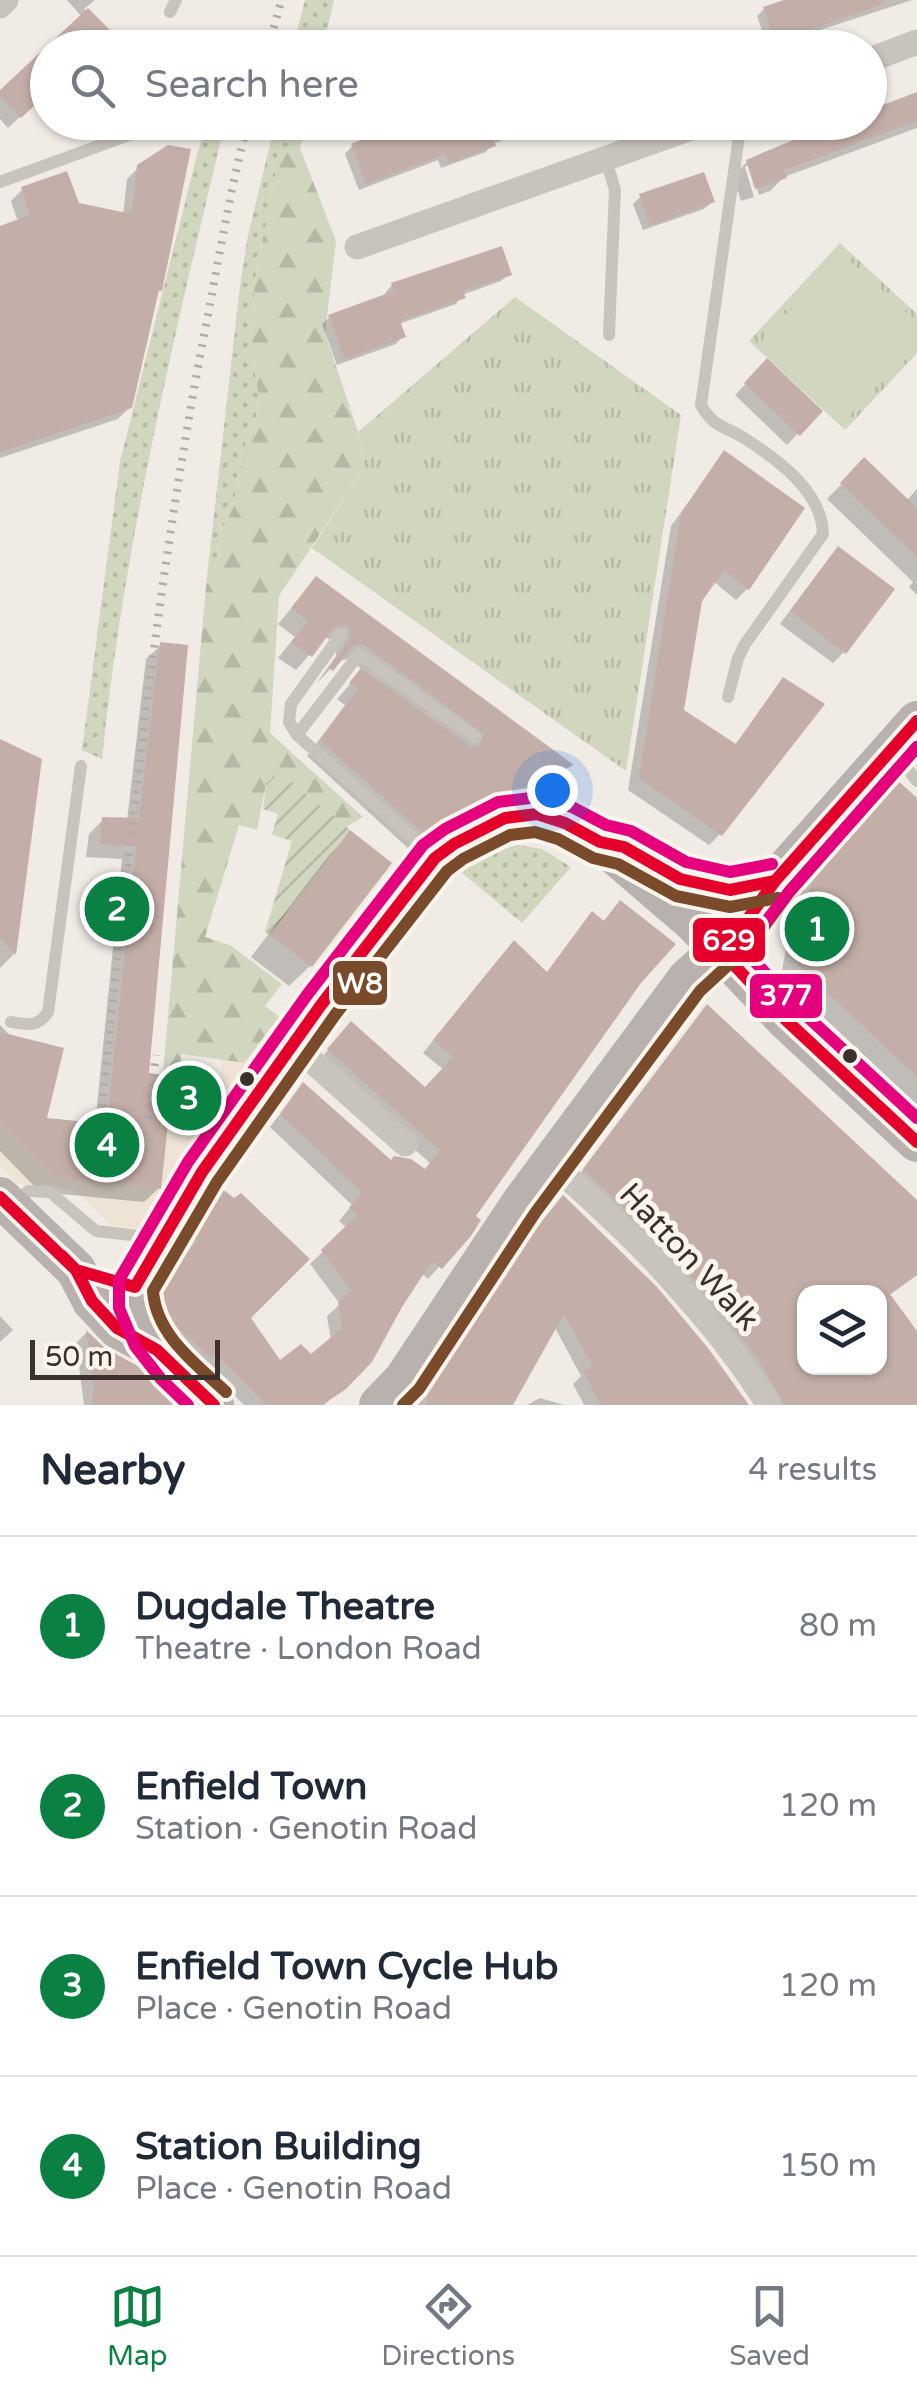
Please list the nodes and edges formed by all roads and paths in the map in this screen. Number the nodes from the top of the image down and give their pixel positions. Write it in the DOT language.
graph roads {
  1 [pos="6,0"];
  2 [pos="0,6"];
  3 [pos="917,42"];
  4 [pos="887,53"];
  5 [pos="115,140"];
  6 [pos="654,140"];
  7 [pos="738,140"];
  8 [pos="606,156"];
  9 [pos="0,182"];
  10 [pos="356,247"];
  11 [pos="609,334"];
  12 [pos="341,634"];
  13 [pos="728,697"];
  14 [pos="297,735"];
  15 [pos="475,736"];
  16 [pos="902,759"];
  17 [pos="82,766"];
  18 [pos="600,842"];
  19 [pos="436,858"];
  20 [pos="775,881"];
  21 [pos="719,949"];
  22 [pos="11,1022"];
  23 [pos="294,1045"];
  24 [pos="917,1142"];
  25 [pos="405,1144"];
  26 [pos="550,1163"];
  27 [pos="6,1203"];
  28 [pos="160,1239"];
  29 [pos="76,1270"];
  30 [pos="135,1287"];
  31 [pos="152,1341"];
  32 [pos="214,1405"];
  33 [pos="379,1405"];
  34 [pos="769,1405"];
  1 -- 2 [label="street"];
  3 -- 4 [label="street"];
  5 -- 9 [label="lane"];
  6 -- 8 [label="street"];
  7 -- 13 [label="lane"];
  8 -- 10 [label="street"];
  8 -- 11 [label="lane"];
  12 -- 14 [label="lane"];
  14 -- 15 [label="lane"];
  14 -- 19 [label="lane"];
  16 -- 20 [label="main road"];
  17 -- 22 [label="lane"];
  18 -- 19 [label="main road"];
  18 -- 20 [label="main road"];
  18 -- 21 [label="main road"];
  19 -- 23 [label="main road"];
  20 -- 21 [label="main road"];
  21 -- 24 [label="main road"];
  21 -- 26 [label="main road"];
  23 -- 25 [label="street"];
  23 -- 28 [label="main road"];
  26 -- 33 [label="main road"];
  26 -- 34 [label="street, Hatton Walk"];
  27 -- 28 [label="lane"];
  27 -- 29 [label="main road"];
  28 -- 30 [label="main road"];
  29 -- 30 [label="main road"];
  29 -- 31 [label="main road"];
  30 -- 31 [label="main road"];
  31 -- 32 [label="main road"];
}
